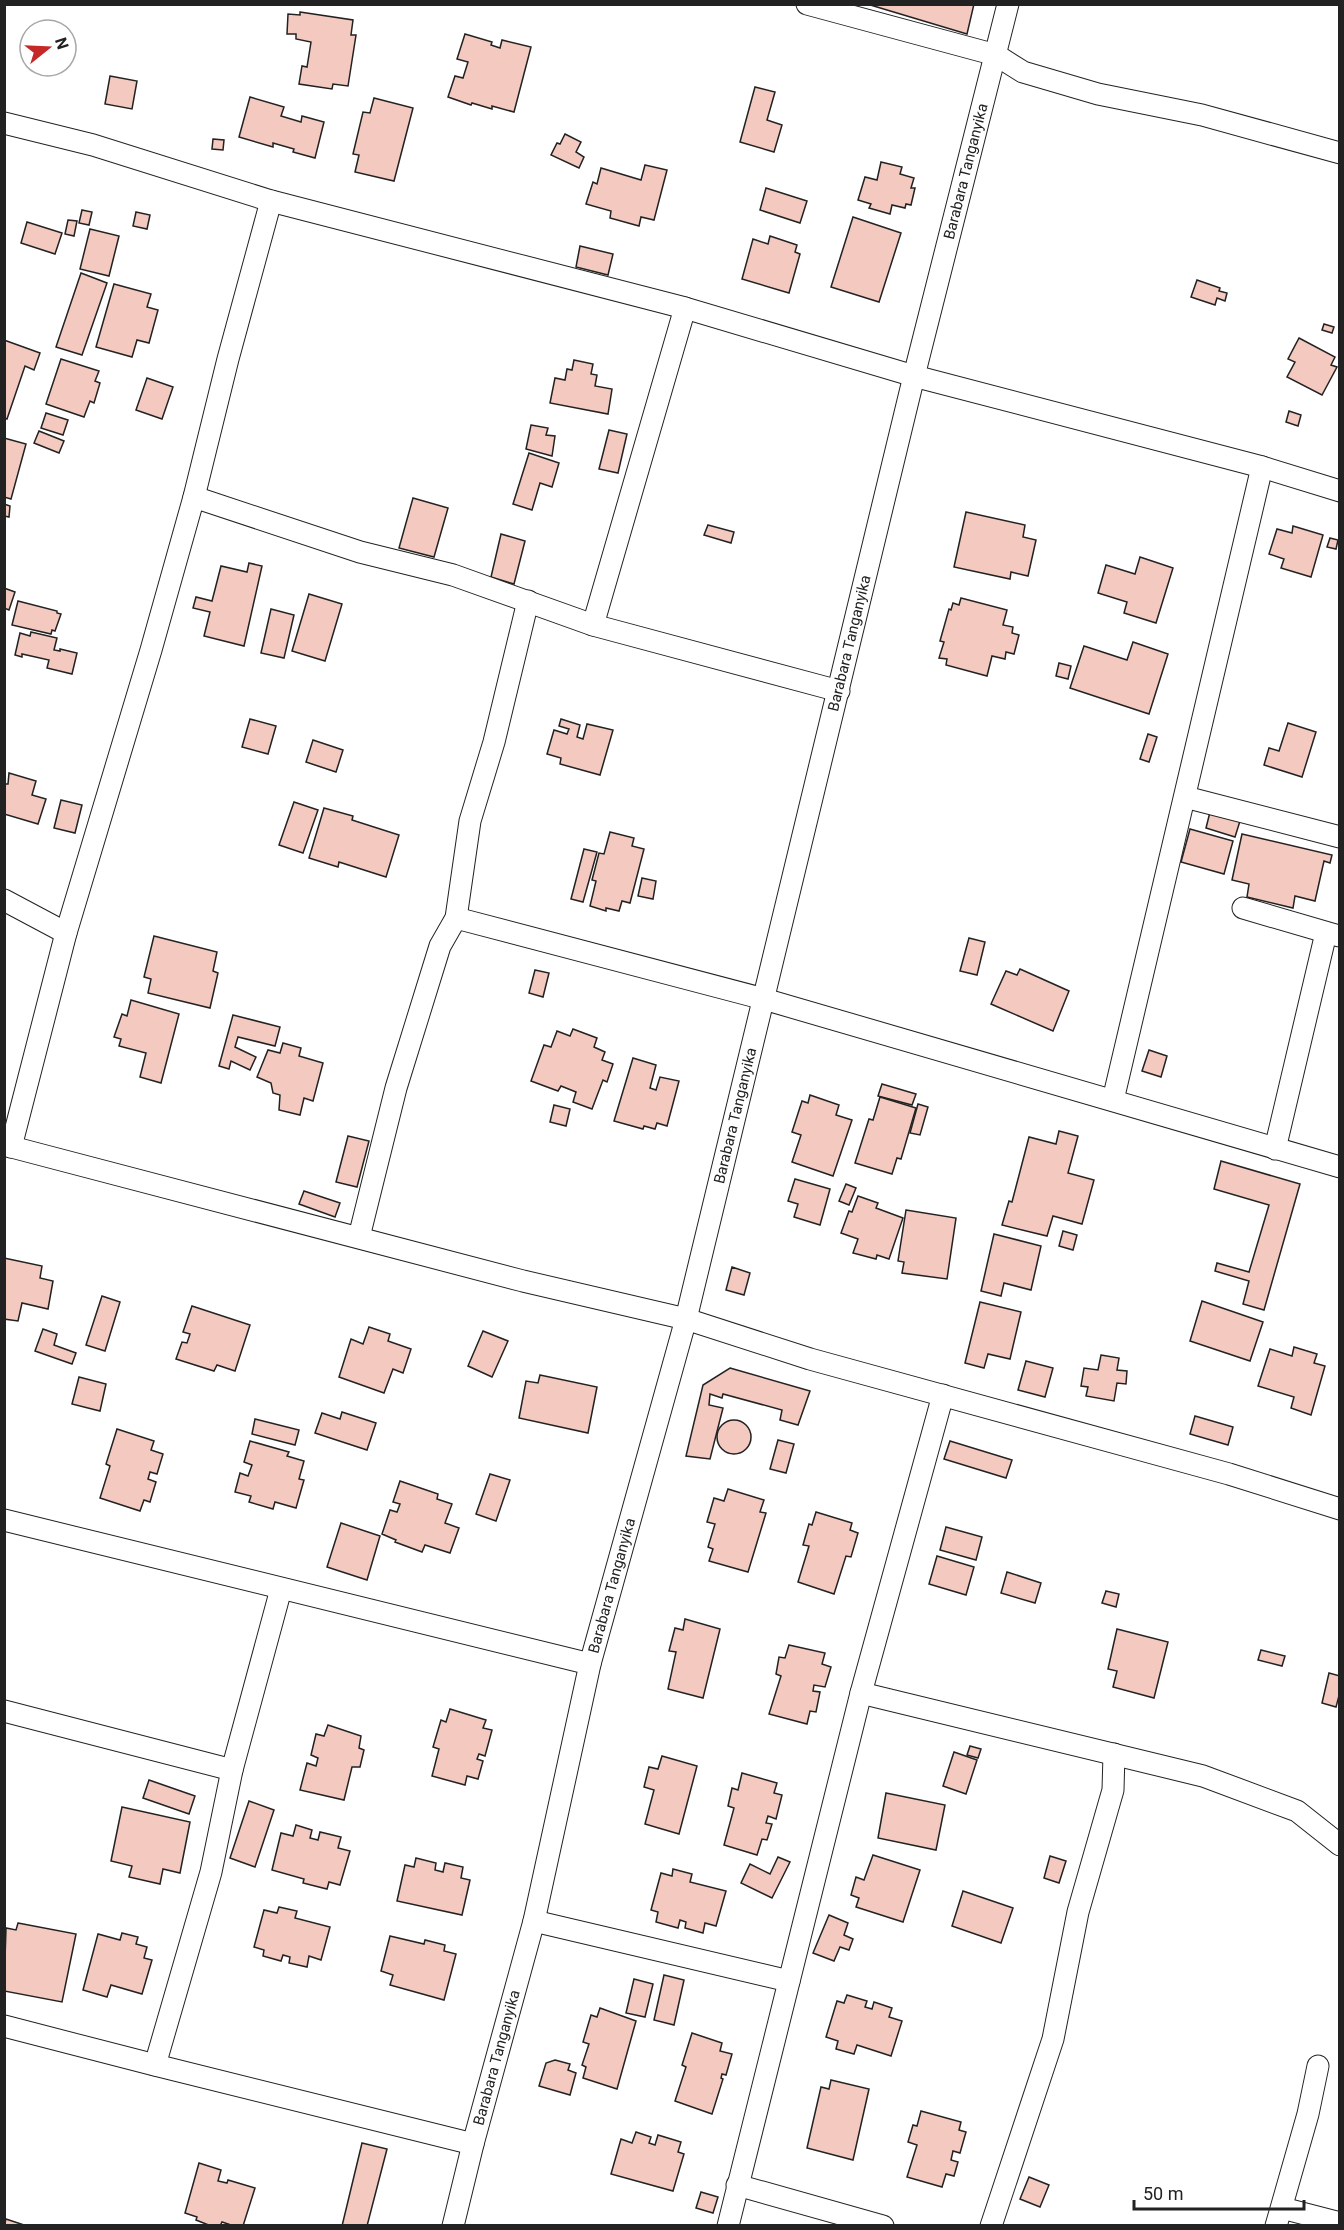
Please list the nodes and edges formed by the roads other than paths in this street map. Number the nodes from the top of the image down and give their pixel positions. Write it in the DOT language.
graph roads {
  1 [pos="807,4"];
  2 [pos="1008,4"];
  3 [pos="996,55"];
  4 [pos="4,123"];
  5 [pos="1340,153"];
  6 [pos="271,201"];
  7 [pos="685,308"];
  8 [pos="914,376"];
  9 [pos="1263,467"];
  10 [pos="1340,491"];
  11 [pos="194,497"];
  12 [pos="528,602"];
  13 [pos="593,625"];
  14 [pos="839,692"];
  15 [pos="1185,798"];
  16 [pos="1340,837"];
  17 [pos="4,900"];
  18 [pos="1243,908"];
  19 [pos="456,918"];
  20 [pos="66,933"];
  21 [pos="1333,934"];
  22 [pos="764,999"];
  23 [pos="1113,1100"];
  24 [pos="8,1146"];
  25 [pos="1275,1149"];
  26 [pos="1340,1167"];
  27 [pos="359,1237"];
  28 [pos="686,1319"];
  29 [pos="943,1395"];
  30 [pos="1340,1509"];
  31 [pos="4,1520"];
  32 [pos="281,1589"];
  33 [pos="590,1664"];
  34 [pos="861,1692"];
  35 [pos="4,1711"];
  36 [pos="1114,1754"];
  37 [pos="232,1770"];
  38 [pos="1340,1845"];
  39 [pos="534,1921"];
  40 [pos="789,1981"];
  41 [pos="4,2025"];
  42 [pos="155,2065"];
  43 [pos="1318,2066"];
  44 [pos="473,2144"];
  45 [pos="737,2185"];
  46 [pos="1279,2217"];
  47 [pos="1340,2223"];
  48 [pos="453,2226"];
  49 [pos="728,2226"];
  50 [pos="883,2226"];
  51 [pos="991,2226"];
  1 -- 3 [label="street"];
  2 -- 3 [label="street, Barabara Tanganyika"];
  3 -- 5 [label="street"];
  3 -- 8 [label="street, Barabara Tanganyika"];
  4 -- 6 [label="street"];
  6 -- 7 [label="street"];
  6 -- 11 [label="street"];
  7 -- 8 [label="street"];
  7 -- 13 [label="street"];
  8 -- 9 [label="street"];
  8 -- 14 [label="street, Barabara Tanganyika"];
  9 -- 10 [label="street"];
  9 -- 15 [label="street"];
  11 -- 12 [label="street"];
  11 -- 20 [label="street"];
  12 -- 13 [label="street"];
  12 -- 19 [label="street"];
  13 -- 14 [label="street"];
  14 -- 22 [label="street, Barabara Tanganyika"];
  15 -- 16 [label="street"];
  15 -- 23 [label="street"];
  17 -- 20 [label="street"];
  18 -- 21 [label="street"];
  19 -- 22 [label="street"];
  19 -- 27 [label="street"];
  20 -- 24 [label="street"];
  21 -- 25 [label="street"];
  22 -- 23 [label="street"];
  22 -- 28 [label="street, Barabara Tanganyika"];
  23 -- 25 [label="street"];
  24 -- 27 [label="street"];
  25 -- 26 [label="street"];
  27 -- 28 [label="street"];
  28 -- 29 [label="street"];
  28 -- 33 [label="street, Barabara Tanganyika"];
  29 -- 30 [label="street"];
  29 -- 34 [label="street"];
  31 -- 32 [label="street"];
  32 -- 33 [label="street"];
  32 -- 37 [label="street"];
  33 -- 39 [label="street, Barabara Tanganyika"];
  34 -- 36 [label="street"];
  34 -- 40 [label="street"];
  35 -- 37 [label="street"];
  36 -- 38 [label="street"];
  36 -- 51 [label="street"];
  37 -- 42 [label="street"];
  39 -- 40 [label="street"];
  39 -- 44 [label="street, Barabara Tanganyika"];
  40 -- 45 [label="street"];
  41 -- 42 [label="street"];
  42 -- 44 [label="street"];
  43 -- 46 [label="street"];
  44 -- 48 [label="street, Barabara Tanganyika"];
  45 -- 49 [label="street"];
  45 -- 50 [label="street"];
  46 -- 47 [label="street"];
}
